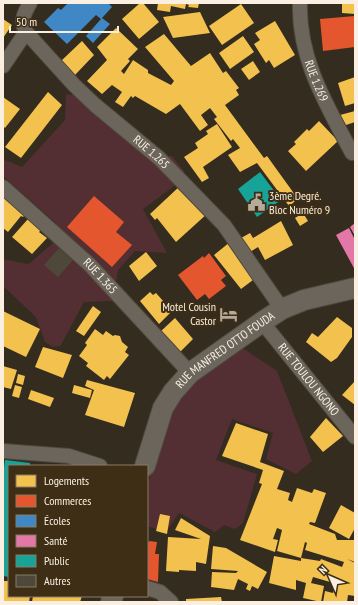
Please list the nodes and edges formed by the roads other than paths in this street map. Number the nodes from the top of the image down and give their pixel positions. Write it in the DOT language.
graph roads {
  1 [pos="30,3"];
  2 [pos="300,3"];
  3 [pos="26,32"];
  4 [pos="3,66"];
  5 [pos="352,153"];
  6 [pos="3,188"];
  7 [pos="355,288"];
  8 [pos="282,309"];
  9 [pos="262,322"];
  10 [pos="190,373"];
  11 [pos="355,437"];
  12 [pos="3,451"];
  13 [pos="97,465"];
  14 [pos="145,465"];
  15 [pos="148,588"];
  16 [pos="171,602"];
  1 -- 3 [label="street"];
  2 -- 5 [label="street, RUE 1.269"];
  3 -- 4 [label="street"];
  3 -- 8 [label="street, RUE 1.265"];
  6 -- 10 [label="street, RUE 1.365"];
  7 -- 8 [label="street, RUE MANFRED OTTO FOUDA"];
  8 -- 9 [label="street, RUE MANFRED OTTO FOUDA"];
  9 -- 10 [label="street, RUE MANFRED OTTO FOUDA"];
  9 -- 11 [label="street, RUE TOULOU NGONO"];
  10 -- 14 [label="street, RUE MANFRED OTTO FOUDA"];
  12 -- 13 [label="street"];
  15 -- 16 [label="street"];
}
